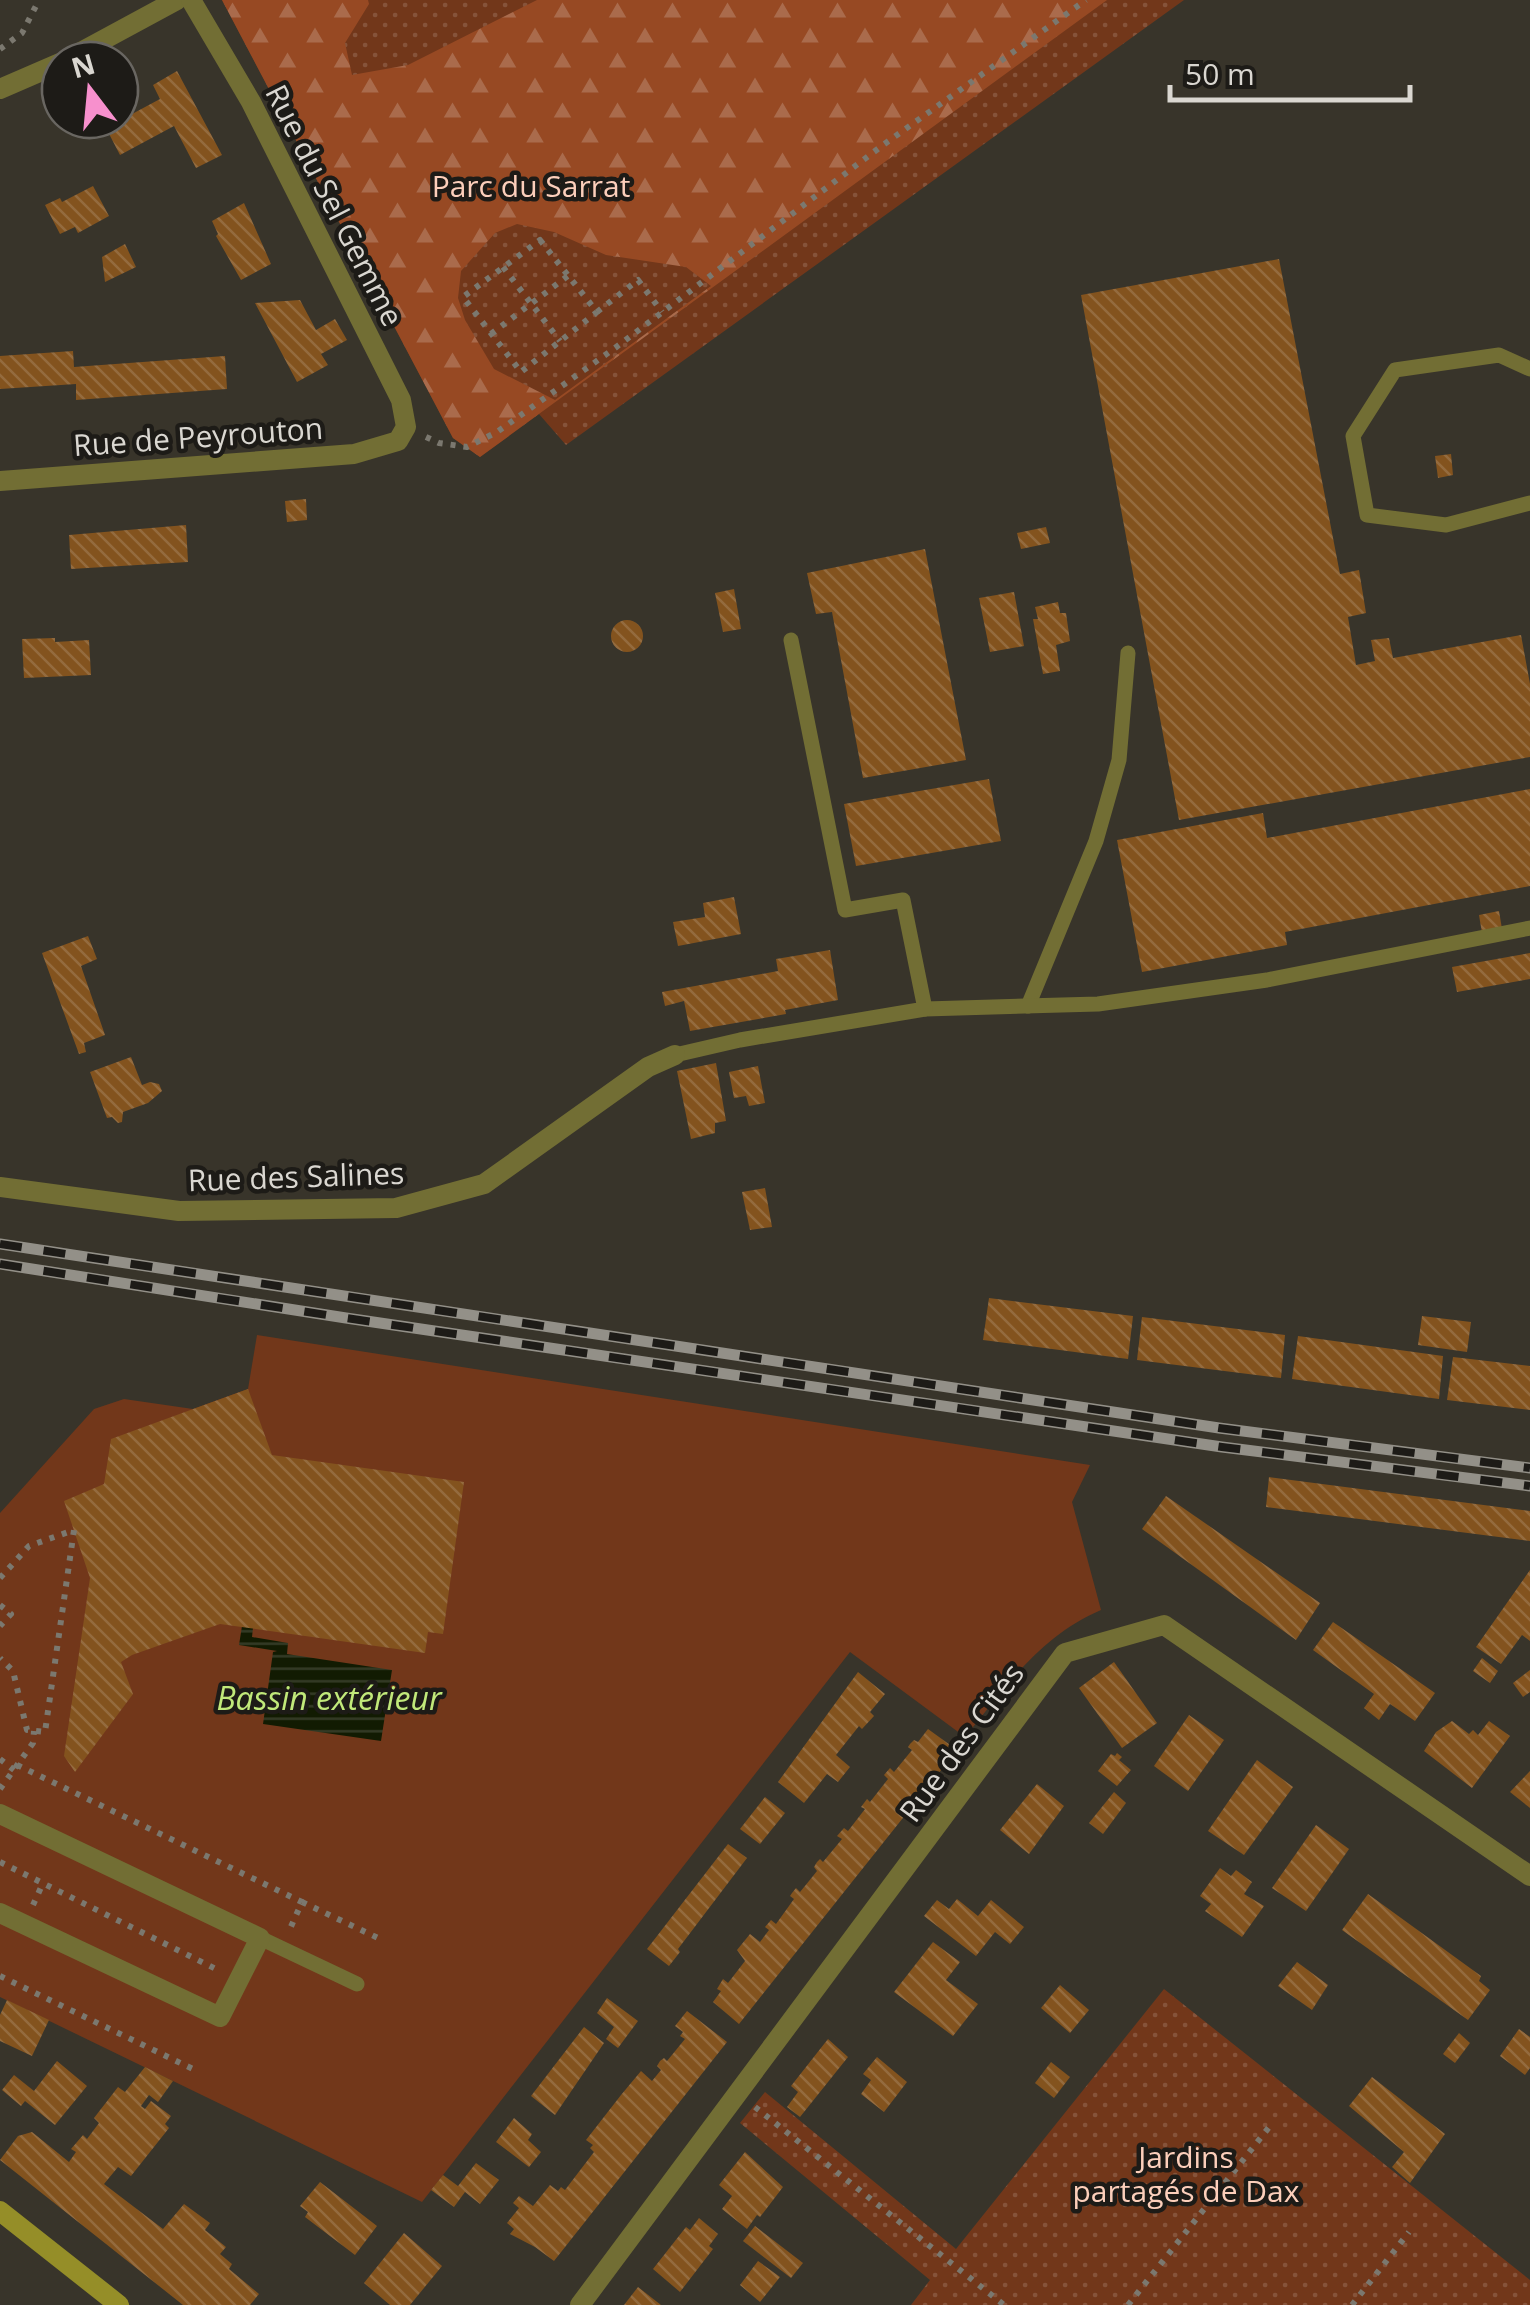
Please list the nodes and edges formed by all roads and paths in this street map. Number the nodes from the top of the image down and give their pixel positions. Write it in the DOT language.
graph roads {
  1 [pos="39,0"];
  2 [pos="177,0"];
  3 [pos="191,0"];
  4 [pos="1086,0"];
  5 [pos="103,40"];
  6 [pos="0,49"];
  7 [pos="40,72"];
  8 [pos="0,89"];
  9 [pos="503,267"];
  10 [pos="568,276"];
  11 [pos="530,304"];
  12 [pos="597,312"];
  13 [pos="662,312"];
  14 [pos="491,334"];
  15 [pos="560,341"];
  16 [pos="1530,369"];
  17 [pos="402,434"];
  18 [pos="0,481"];
  19 [pos="1530,503"];
  20 [pos="792,640"];
  21 [pos="1128,653"];
  22 [pos="1530,928"];
  23 [pos="1028,1006"];
  24 [pos="925,1009"];
  25 [pos="675,1056"];
  26 [pos="0,1186"];
  27 [pos="0,1578"];
  28 [pos="0,1604"];
  29 [pos="0,1626"];
  30 [pos="0,1658"];
  31 [pos="34,1730"];
  32 [pos="0,1759"];
  33 [pos="14,1770"];
  34 [pos="0,1789"];
  35 [pos="0,1814"];
  36 [pos="1530,1876"];
  37 [pos="302,1902"];
  38 [pos="0,1913"];
  39 [pos="260,1938"];
  40 [pos="378,1938"];
  41 [pos="0,1976"];
  42 [pos="357,1984"];
  43 [pos="194,2070"];
  44 [pos="738,2094"];
  45 [pos="1270,2126"];
  46 [pos="0,2211"];
  47 [pos="1409,2232"];
  48 [pos="119,2305"];
  49 [pos="580,2305"];
  50 [pos="1004,2305"];
  51 [pos="1128,2305"];
  52 [pos="1352,2305"];
  1 -- 6 [label="path"];
  2 -- 5 [label="street"];
  3 -- 17 [label="street, Rue du Sel Gemme"];
  4 -- 13 [label="path"];
  7 -- 8 [label="street"];
  9 -- 10 [label="path"];
  9 -- 11 [label="path"];
  9 -- 14 [label="path"];
  10 -- 11 [label="path"];
  10 -- 12 [label="path"];
  11 -- 14 [label="path"];
  11 -- 15 [label="path"];
  12 -- 13 [label="path"];
  12 -- 15 [label="path"];
  13 -- 17 [label="path"];
  14 -- 15 [label="path"];
  16 -- 19 [label="lane"];
  17 -- 18 [label="street, Rue de Peyrouton"];
  20 -- 24 [label="lane"];
  21 -- 23 [label="lane"];
  22 -- 23 [label="lane"];
  23 -- 24 [label="lane"];
  24 -- 25 [label="lane"];
  25 -- 26 [label="street, Rue des Salines"];
  27 -- 31 [label="path"];
  28 -- 29 [label="path"];
  30 -- 31 [label="path"];
  31 -- 33 [label="path"];
  32 -- 33 [label="path"];
  33 -- 34 [label="path"];
  35 -- 39 [label="street"];
  36 -- 44 [label="street, Rue des Cités"];
  37 -- 40 [label="path"];
  38 -- 39 [label="street"];
  39 -- 42 [label="lane"];
  41 -- 43 [label="path"];
  44 -- 49 [label="street, Rue des Cités"];
  44 -- 50 [label="path"];
  45 -- 51 [label="path"];
  46 -- 48 [label="main road"];
  47 -- 52 [label="path"];
}
